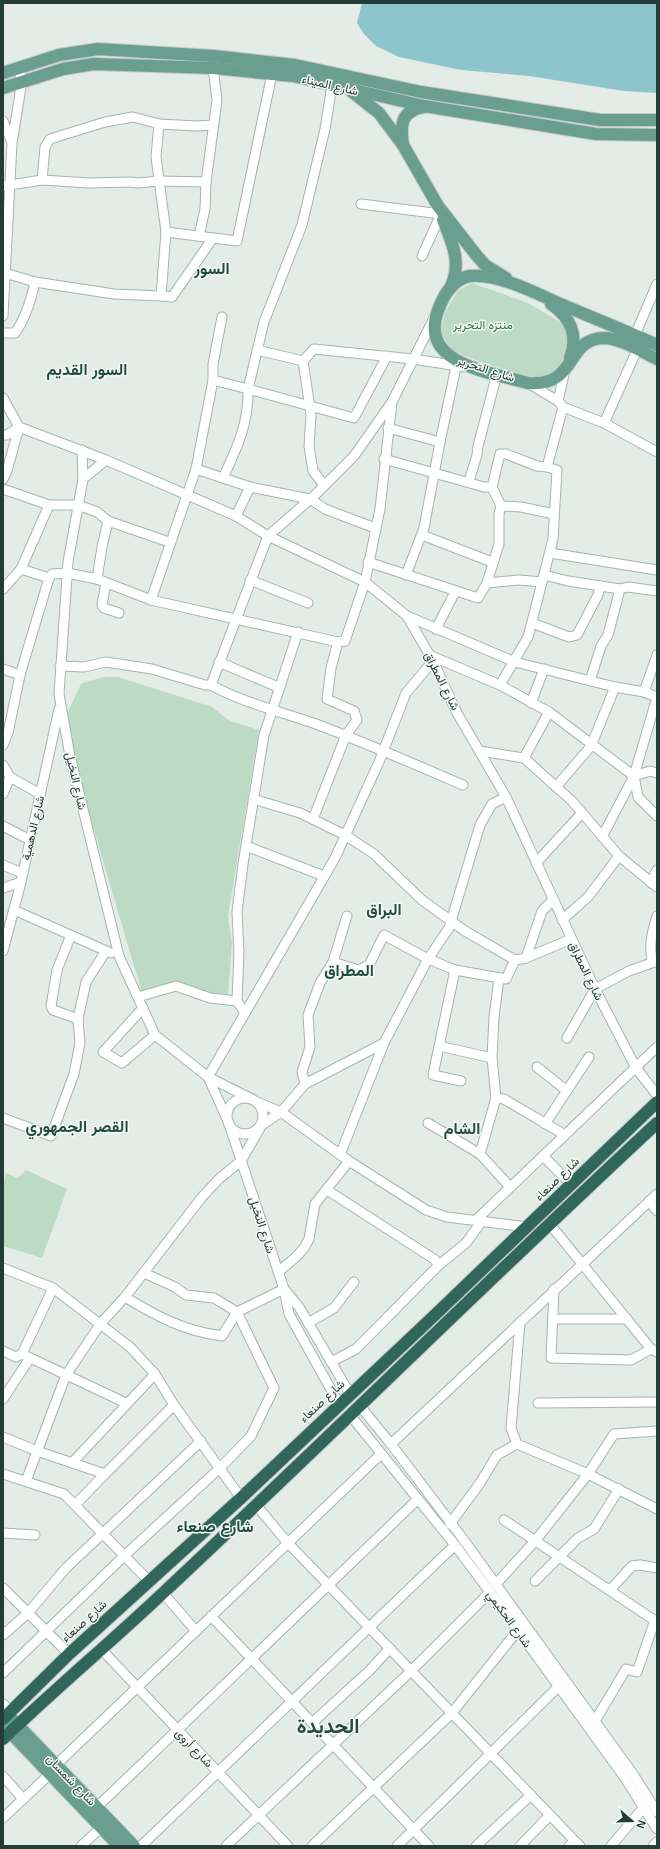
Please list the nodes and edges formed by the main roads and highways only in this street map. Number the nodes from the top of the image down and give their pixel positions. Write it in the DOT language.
graph roads {
  1 [pos="3,73"];
  2 [pos="3,88"];
  3 [pos="349,89"];
  4 [pos="424,106"];
  5 [pos="657,120"];
  6 [pos="657,135"];
  7 [pos="403,145"];
  8 [pos="439,210"];
  9 [pos="521,287"];
  10 [pos="450,288"];
  11 [pos="535,293"];
  12 [pos="657,345"];
  13 [pos="657,359"];
  14 [pos="565,370"];
  15 [pos="657,1102"];
  16 [pos="657,1123"];
  17 [pos="437,1313"];
  18 [pos="444,1325"];
  19 [pos="417,1332"];
  20 [pos="426,1343"];
  21 [pos="136,1593"];
  22 [pos="147,1608"];
  23 [pos="115,1612"];
  24 [pos="126,1627"];
  25 [pos="7,1721"];
  26 [pos="53,1769"];
  27 [pos="105,1823"];
  28 [pos="119,1846"];
  29 [pos="134,1846"];
  1 -- 5 [label="main road"];
  2 -- 3 [label="main road, شارع الميناء"];
  3 -- 4 [label="main road, شارع الميناء"];
  3 -- 7 [label="main road"];
  4 -- 6 [label="main road, شارع الميناء"];
  4 -- 7 [label="main road"];
  7 -- 8 [label="main road"];
  8 -- 9 [label="main road"];
  8 -- 10 [label="main road"];
  9 -- 10 [label="main road, شارع التحرير"];
  9 -- 11 [label="main road, شارع التحرير"];
  10 -- 14 [label="main road, شارع التحرير"];
  11 -- 12 [label="main road, شارع التحرير"];
  11 -- 14 [label="main road"];
  13 -- 14 [label="main road, شارع التحرير"];
  15 -- 17 [label="highway, شارع صنعاء"];
  16 -- 18 [label="highway"];
  17 -- 18 [label="highway"];
  17 -- 19 [label="highway, شارع صنعاء"];
  18 -- 20 [label="highway"];
  19 -- 20 [label="highway"];
  19 -- 21 [label="highway, شارع صنعاء"];
  20 -- 22 [label="highway"];
  21 -- 22 [label="highway"];
  21 -- 23 [label="highway, شارع صنعاء"];
  22 -- 24 [label="highway"];
  23 -- 24 [label="highway"];
  23 -- 25 [label="highway, شارع صنعاء"];
  24 -- 25 [label="highway"];
  25 -- 26 [label="main road, شارع شمسان"];
  26 -- 27 [label="main road, شارع شمسان"];
  26 -- 27 [label="main road, شارع شمسان"];
  27 -- 28 [label="main road, شارع شمسان"];
  27 -- 29 [label="main road, شارع شمسان"];
}
